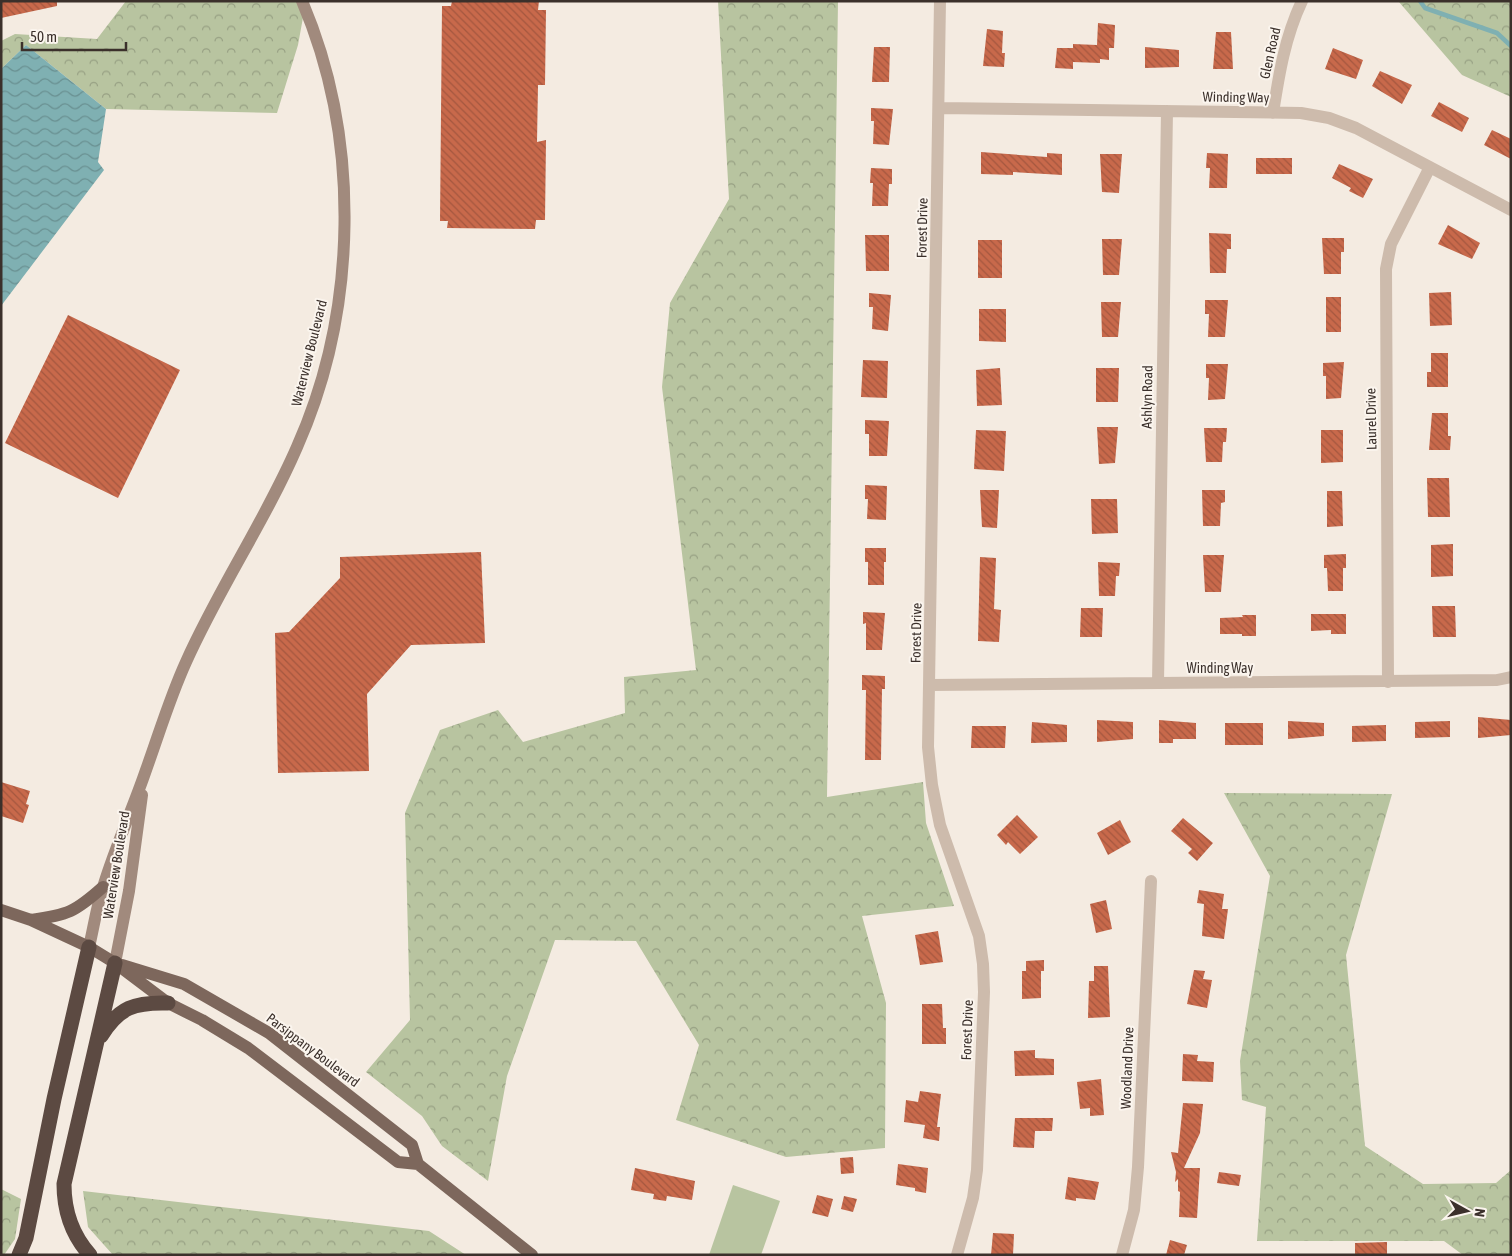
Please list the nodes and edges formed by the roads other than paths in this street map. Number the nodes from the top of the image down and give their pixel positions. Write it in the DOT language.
graph roads {
  1 [pos="302,1"];
  2 [pos="940,1"];
  3 [pos="1302,1"];
  4 [pos="939,108"];
  5 [pos="1166,111"];
  6 [pos="1273,113"];
  7 [pos="1430,167"];
  8 [pos="1511,210"];
  9 [pos="1511,678"];
  10 [pos="1388,682"];
  11 [pos="1158,684"];
  12 [pos="930,685"];
  13 [pos="145,771"];
  14 [pos="1151,881"];
  15 [pos="103,887"];
  16 [pos="1,910"];
  17 [pos="31,920"];
  18 [pos="89,947"];
  19 [pos="114,963"];
  20 [pos="168,1004"];
  21 [pos="95,1046"];
  22 [pos="418,1164"];
  23 [pos="19,1255"];
  24 [pos="90,1255"];
  25 [pos="532,1255"];
  26 [pos="958,1255"];
  27 [pos="1122,1255"];
  1 -- 13 [label="street, Waterview Boulevard"];
  2 -- 4 [label="street, Forest Drive"];
  3 -- 6 [label="street, Glen Road"];
  4 -- 5 [label="street, Winding Way"];
  4 -- 12 [label="street, Forest Drive"];
  5 -- 6 [label="street, Winding Way"];
  5 -- 11 [label="street, Ashlyn Road"];
  6 -- 7 [label="street, Winding Way"];
  7 -- 8 [label="street, Winding Way"];
  7 -- 10 [label="street, Laurel Drive"];
  9 -- 10 [label="street, Winding Way"];
  10 -- 11 [label="street, Winding Way"];
  11 -- 12 [label="street, Winding Way"];
  12 -- 26 [label="street, Forest Drive"];
  13 -- 15 [label="street, Waterview Boulevard"];
  13 -- 19 [label="street, Waterview Boulevard"];
  14 -- 27 [label="street, Woodland Drive"];
  15 -- 17 [label="main road"];
  15 -- 18 [label="street, Waterview Boulevard"];
  16 -- 17 [label="main road, Parsippany Boulevard"];
  17 -- 18 [label="main road, Parsippany Boulevard"];
  18 -- 19 [label="main road, Parsippany Boulevard"];
  18 -- 23 [label="highway"];
  19 -- 20 [label="main road, Parsippany Boulevard"];
  19 -- 21 [label="highway"];
  19 -- 22 [label="main road, Parsippany Boulevard"];
  20 -- 21 [label="highway"];
  20 -- 22 [label="main road, Parsippany Boulevard"];
  21 -- 24 [label="highway"];
  22 -- 25 [label="main road, Parsippany Boulevard"];
}
